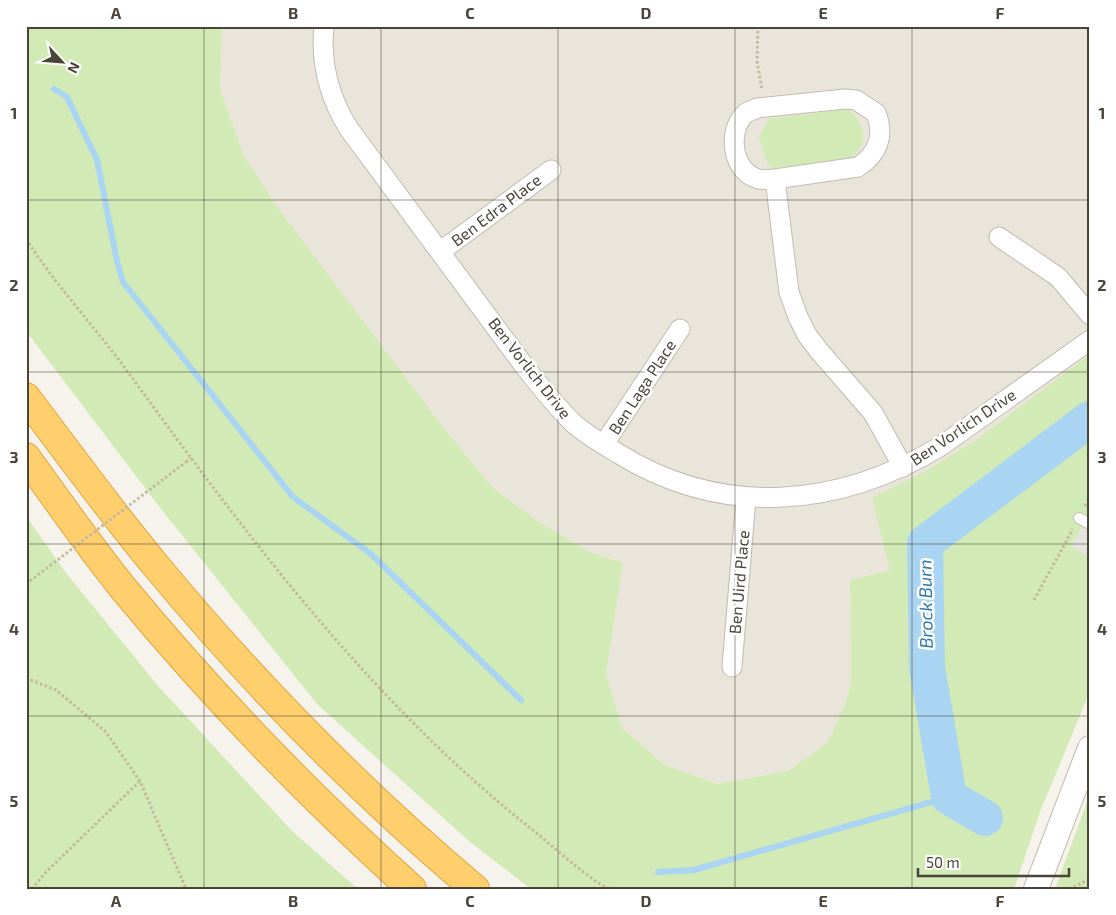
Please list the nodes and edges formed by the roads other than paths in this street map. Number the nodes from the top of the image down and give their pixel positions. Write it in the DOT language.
graph roads {
  1 [pos="324,26"];
  2 [pos="551,170"];
  3 [pos="775,179"];
  4 [pos="999,236"];
  5 [pos="441,251"];
  6 [pos="1090,314"];
  7 [pos="680,329"];
  8 [pos="1090,340"];
  9 [pos="26,397"];
  10 [pos="604,444"];
  11 [pos="26,457"];
  12 [pos="903,467"];
  13 [pos="746,498"];
  14 [pos="1079,518"];
  15 [pos="1090,524"];
  16 [pos="732,667"];
  17 [pos="1090,748"];
  18 [pos="412,889"];
  19 [pos="475,889"];
  20 [pos="1036,889"];
  1 -- 5 [label="street, Ben Vorlich Drive"];
  2 -- 5 [label="street, Ben Edra Place"];
  3 -- 3 [label="street"];
  3 -- 12 [label="street"];
  4 -- 6 [label="street"];
  5 -- 10 [label="street, Ben Vorlich Drive"];
  7 -- 10 [label="street, Ben Laga Place"];
  8 -- 12 [label="street, Ben Vorlich Drive"];
  9 -- 19 [label="highway"];
  10 -- 13 [label="street, Ben Vorlich Drive"];
  11 -- 18 [label="highway"];
  12 -- 13 [label="street, Ben Vorlich Drive"];
  13 -- 16 [label="street, Ben Uird Place"];
  14 -- 15 [label="lane"];
  17 -- 20 [label="street"];
}
